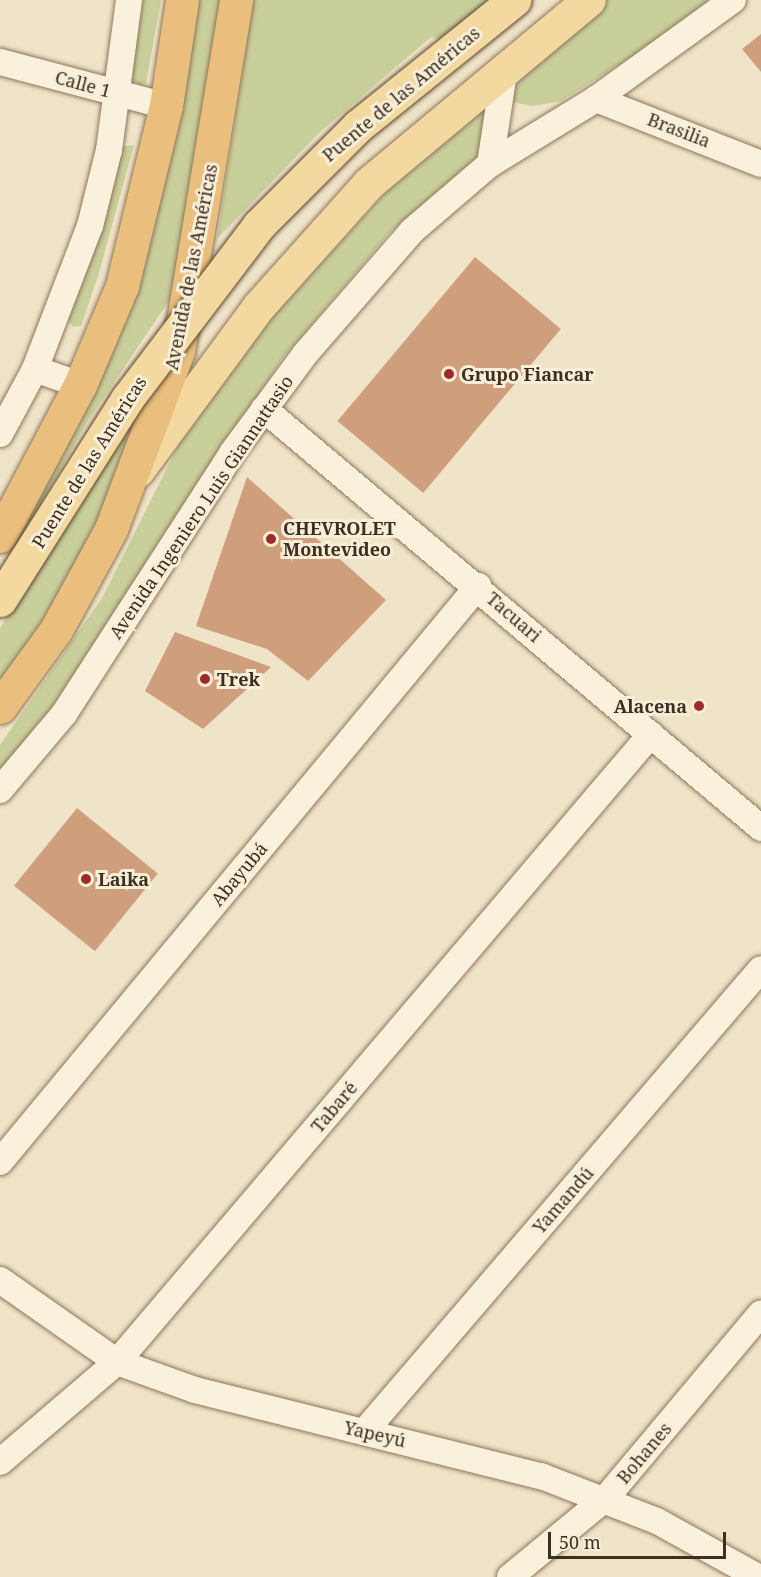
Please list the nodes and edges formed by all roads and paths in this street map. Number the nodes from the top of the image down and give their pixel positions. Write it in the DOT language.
graph roads {
  1 [pos="129,0"];
  2 [pos="182,0"];
  3 [pos="236,0"];
  4 [pos="514,0"];
  5 [pos="589,0"];
  6 [pos="733,0"];
  7 [pos="0,62"];
  8 [pos="506,66"];
  9 [pos="115,93"];
  10 [pos="596,99"];
  11 [pos="166,106"];
  12 [pos="490,164"];
  13 [pos="761,164"];
  14 [pos="35,369"];
  15 [pos="80,386"];
  16 [pos="264,409"];
  17 [pos="0,434"];
  18 [pos="138,470"];
  19 [pos="0,536"];
  20 [pos="478,586"];
  21 [pos="0,600"];
  22 [pos="0,708"];
  23 [pos="651,734"];
  24 [pos="0,790"];
  25 [pos="761,828"];
  26 [pos="761,969"];
  27 [pos="0,1162"];
  28 [pos="0,1280"];
  29 [pos="761,1313"];
  30 [pos="117,1362"];
  31 [pos="365,1431"];
  32 [pos="0,1461"];
  33 [pos="606,1498"];
  34 [pos="510,1577"];
  35 [pos="758,1577"];
  1 -- 9 [label="street"];
  2 -- 11 [label="highway"];
  3 -- 18 [label="highway, Avenida de las Américas"];
  4 -- 21 [label="main road, Puente de las Américas, bridge"];
  5 -- 8 [label="main road"];
  6 -- 10 [label="street, Avenida Ingeniero Luis Giannattasio"];
  7 -- 9 [label="street, Calle 1"];
  8 -- 12 [label="street"];
  8 -- 18 [label="main road"];
  9 -- 11 [label="street, Calle 1"];
  9 -- 14 [label="street"];
  10 -- 12 [label="street, Avenida Ingeniero Luis Giannattasio"];
  10 -- 13 [label="street, Brasilia"];
  11 -- 15 [label="highway"];
  12 -- 16 [label="street, Avenida Ingeniero Luis Giannattasio"];
  14 -- 15 [label="street"];
  14 -- 17 [label="street"];
  15 -- 19 [label="highway"];
  16 -- 20 [label="street, Tacuari"];
  16 -- 24 [label="street, Avenida Ingeniero Luis Giannattasio"];
  18 -- 22 [label="highway, Avenida de las Américas"];
  20 -- 23 [label="street, Tacuari"];
  20 -- 27 [label="street, Abayubá"];
  23 -- 25 [label="street, Tacuari"];
  23 -- 30 [label="street, Tabaré"];
  26 -- 31 [label="street, Yamandú"];
  28 -- 30 [label="street, Yapeyú"];
  29 -- 33 [label="street, Bohanes"];
  30 -- 31 [label="street, Yapeyú"];
  30 -- 32 [label="street, Tabaré"];
  31 -- 33 [label="street, Yapeyú"];
  33 -- 34 [label="street, Bohanes"];
  33 -- 35 [label="street, Yapeyú"];
}
